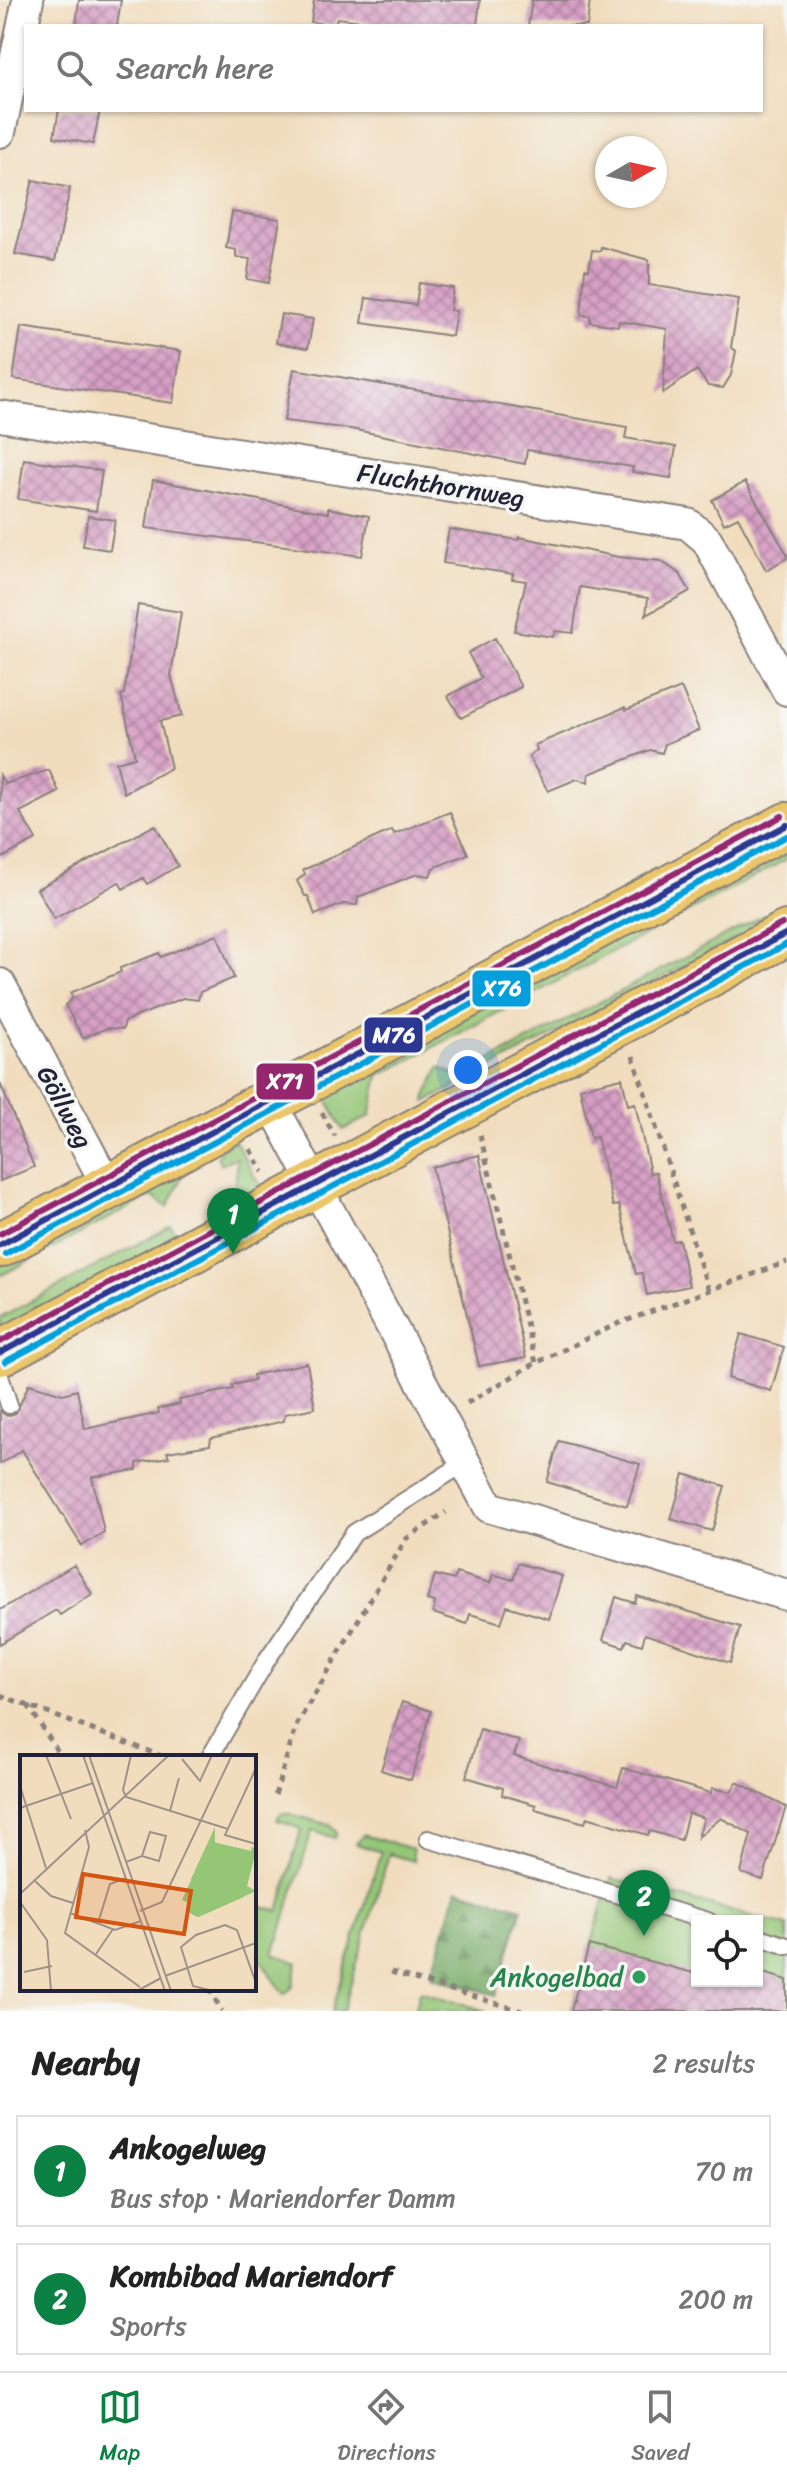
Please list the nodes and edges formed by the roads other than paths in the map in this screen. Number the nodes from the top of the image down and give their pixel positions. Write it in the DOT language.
graph roads {
  1 [pos="28,0"];
  2 [pos="0,132"];
  3 [pos="0,416"];
  4 [pos="787,690"];
  5 [pos="787,825"];
  6 [pos="787,933"];
  7 [pos="0,984"];
  8 [pos="270,1101"];
  9 [pos="315,1185"];
  10 [pos="108,1187"];
  11 [pos="0,1245"];
  12 [pos="0,1353"];
  13 [pos="0,1376"];
  14 [pos="9,1405"];
  15 [pos="463,1464"];
  16 [pos="787,1595"];
  17 [pos="211,1755"];
  18 [pos="428,1839"];
  19 [pos="691,1916"];
  20 [pos="763,1938"];
  21 [pos="787,1946"];
  1 -- 2 [label="street"];
  3 -- 4 [label="street, Fluchthornweg"];
  5 -- 8 [label="main road"];
  6 -- 9 [label="main road"];
  7 -- 10 [label="street, Göllweg"];
  8 -- 9 [label="street"];
  8 -- 10 [label="main road"];
  9 -- 12 [label="main road"];
  9 -- 15 [label="street"];
  10 -- 11 [label="main road"];
  13 -- 14 [label="lane"];
  15 -- 16 [label="street"];
  15 -- 17 [label="lane"];
  18 -- 19 [label="lane"];
  20 -- 21 [label="lane"];
}
